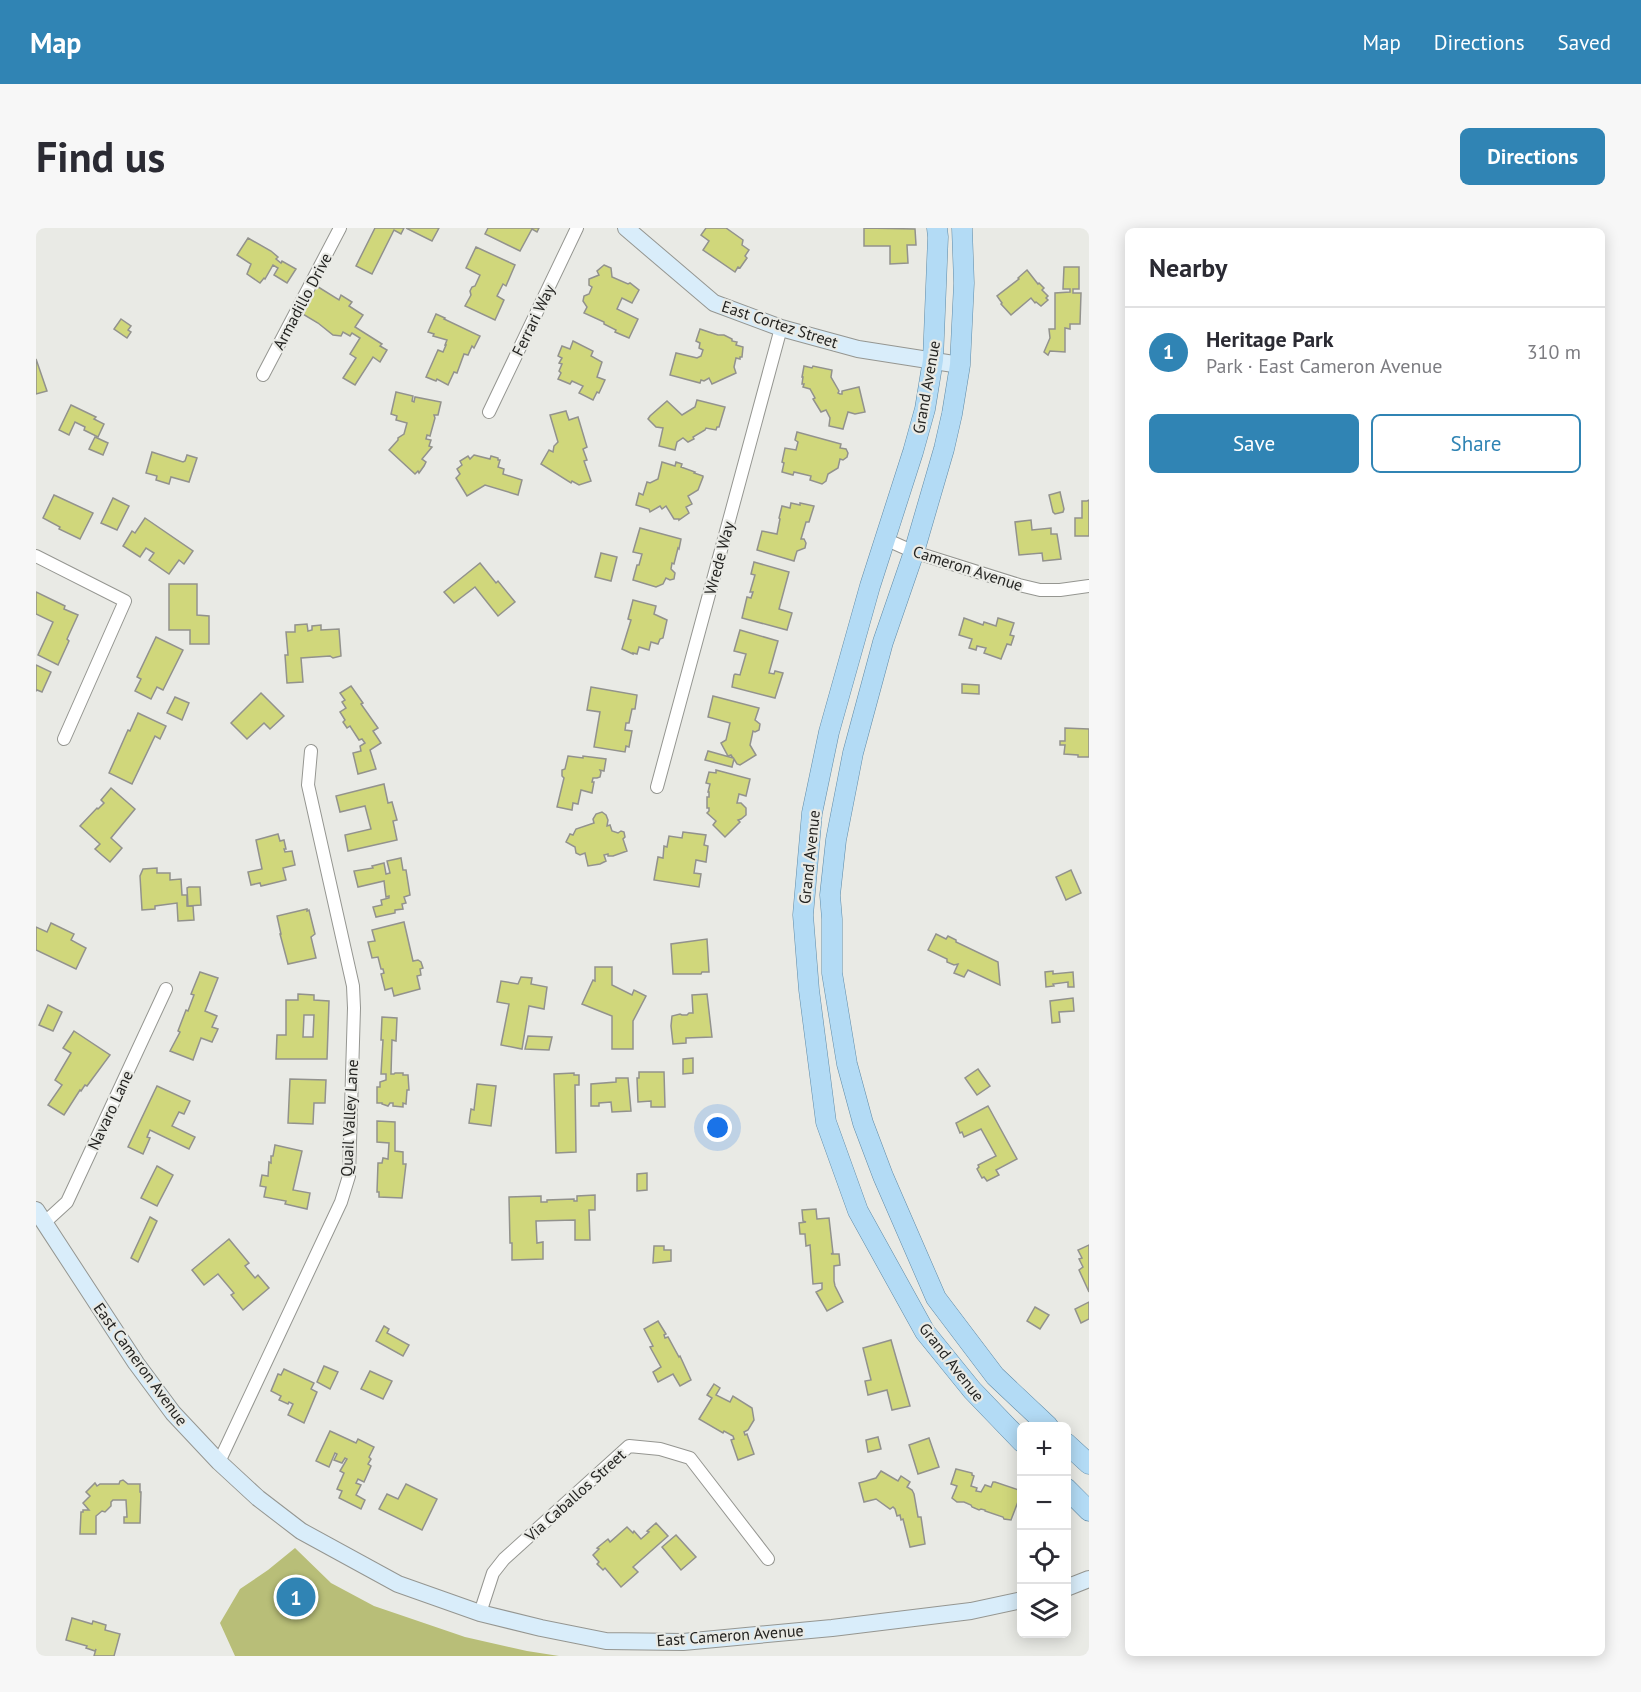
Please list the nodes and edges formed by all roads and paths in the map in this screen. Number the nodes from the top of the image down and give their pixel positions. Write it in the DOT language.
graph roads {
  1 [pos="340,228"];
  2 [pos="577,228"];
  3 [pos="626,228"];
  4 [pos="937,228"];
  5 [pos="962,228"];
  6 [pos="781,328"];
  7 [pos="933,360"];
  8 [pos="960,365"];
  9 [pos="263,375"];
  10 [pos="489,412"];
  11 [pos="885,539"];
  12 [pos="914,552"];
  13 [pos="36,556"];
  14 [pos="1089,586"];
  15 [pos="64,739"];
  16 [pos="311,750"];
  17 [pos="657,787"];
  18 [pos="166,989"];
  19 [pos="40,1216"];
  20 [pos="1044,1422"];
  21 [pos="1017,1437"];
  22 [pos="1071,1448"];
  23 [pos="219,1462"];
  24 [pos="1089,1464"];
  25 [pos="1071,1493"];
  26 [pos="1089,1511"];
  27 [pos="768,1559"];
  28 [pos="1089,1579"];
  29 [pos="1071,1586"];
  30 [pos="1017,1601"];
  31 [pos="480,1613"];
  1 -- 9 [label="street, Armadillo Drive"];
  2 -- 10 [label="street, Ferrari Way"];
  3 -- 6 [label="main road, East Cortez Street"];
  4 -- 7 [label="main road, Grand Avenue"];
  5 -- 8 [label="main road, Grand Avenue"];
  6 -- 7 [label="main road, East Cortez Street"];
  6 -- 17 [label="street, Wrede Way"];
  7 -- 8 [label="main road, East Cortez Street"];
  7 -- 11 [label="main road, Grand Avenue"];
  8 -- 12 [label="main road, Grand Avenue"];
  11 -- 12 [label="street, Cameron Avenue"];
  11 -- 21 [label="main road, Grand Avenue"];
  12 -- 14 [label="street, Cameron Avenue"];
  12 -- 20 [label="main road, Grand Avenue"];
  13 -- 15 [label="street"];
  16 -- 23 [label="street, Quail Valley Lane"];
  18 -- 19 [label="street, Navaro Lane"];
  19 -- 23 [label="main road, East Cameron Avenue"];
  22 -- 24 [label="main road"];
  23 -- 31 [label="main road, East Cameron Avenue"];
  25 -- 26 [label="main road"];
  27 -- 31 [label="street, Via Caballos Street"];
  28 -- 29 [label="main road"];
  30 -- 31 [label="main road, East Cameron Avenue"];
}
